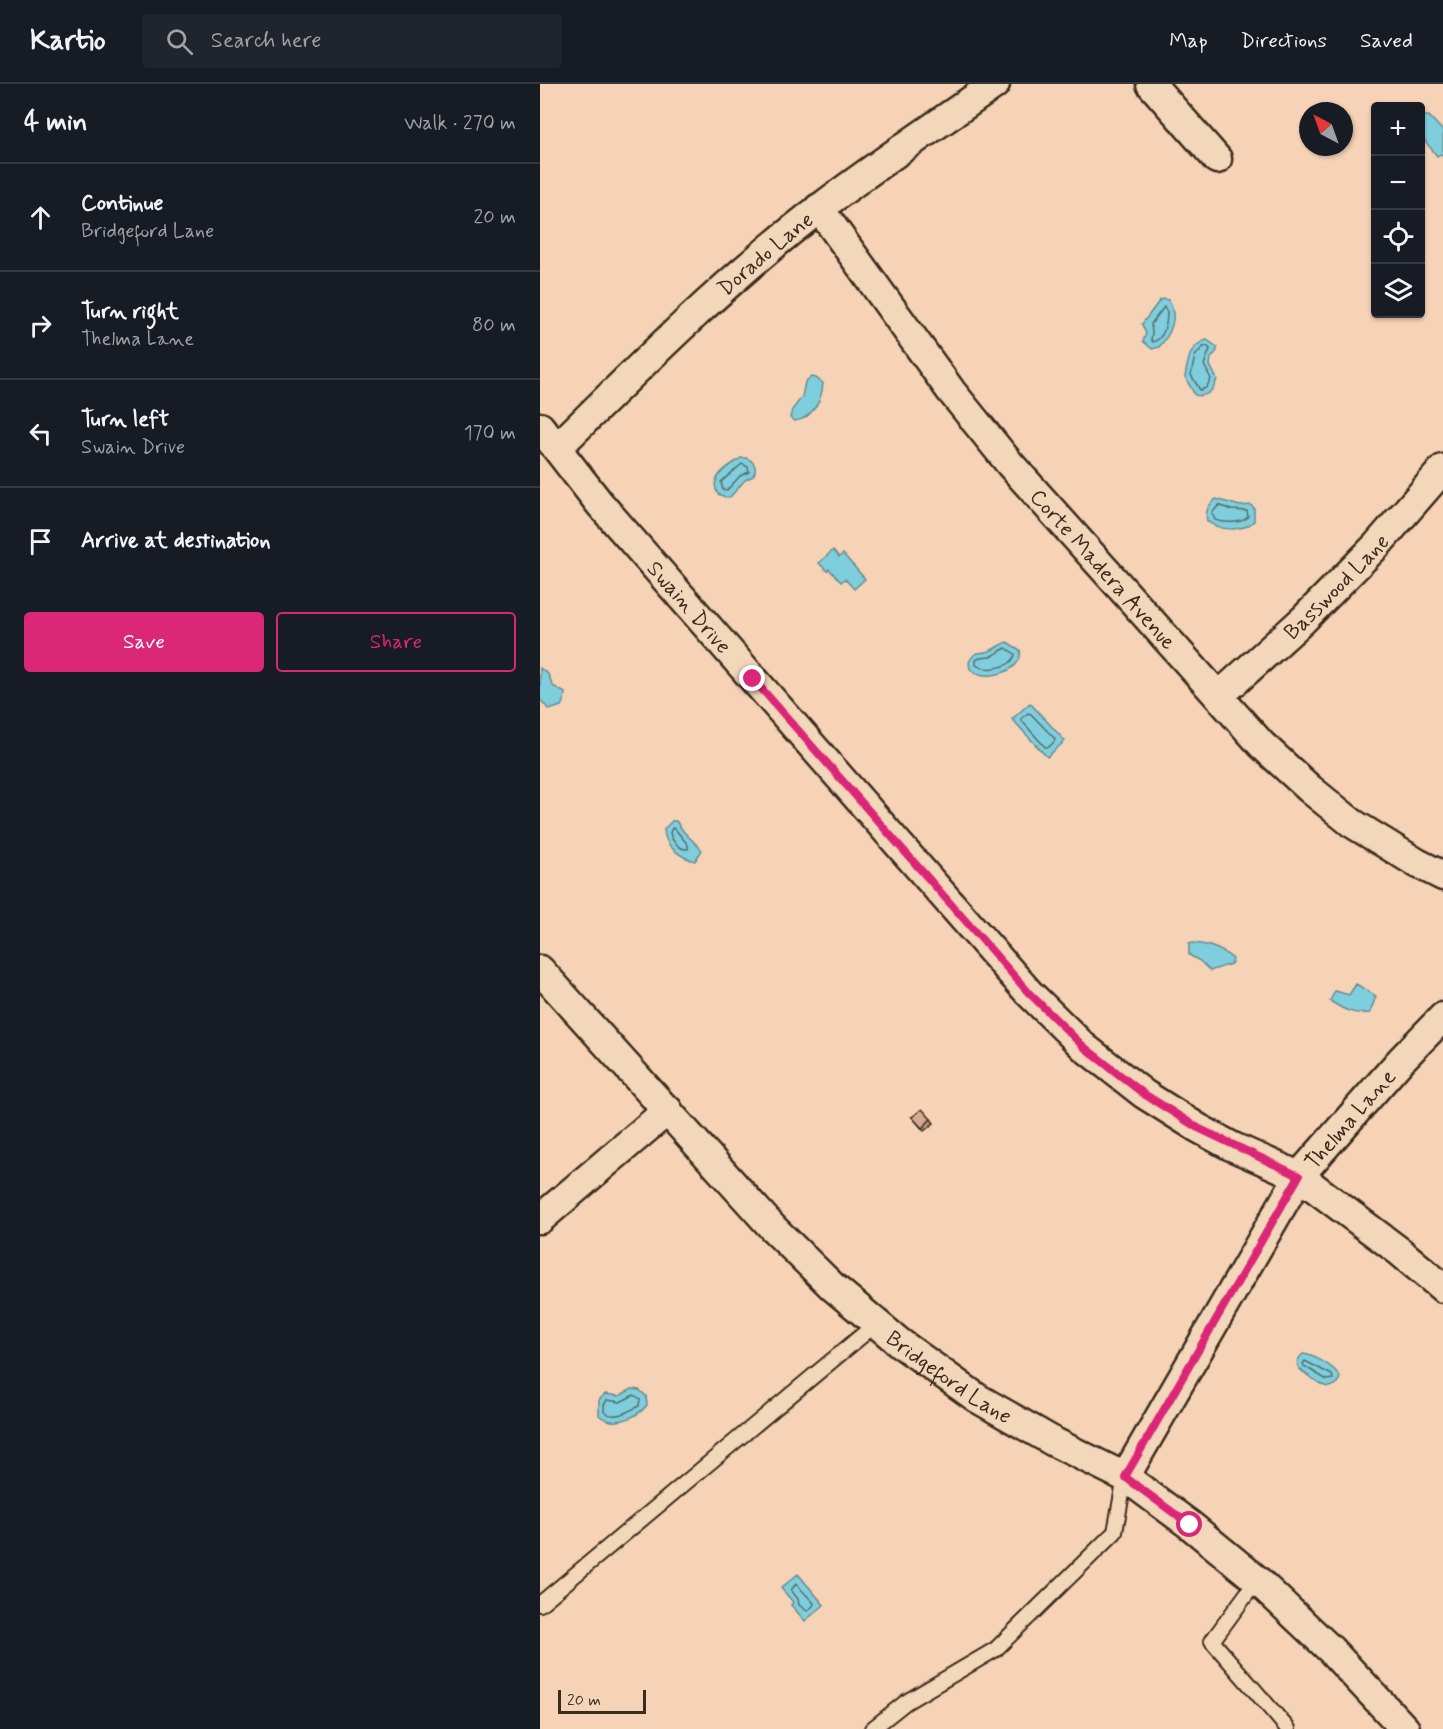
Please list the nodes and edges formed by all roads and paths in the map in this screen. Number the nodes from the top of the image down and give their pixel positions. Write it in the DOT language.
graph roads {
  1 [pos="995,84"];
  2 [pos="1151,84"];
  3 [pos="1217,159"];
  4 [pos="819,208"];
  5 [pos="549,438"];
  6 [pos="1443,469"];
  7 [pos="1220,695"];
  8 [pos="1443,876"];
  9 [pos="540,970"];
  10 [pos="1443,1017"];
  11 [pos="668,1110"];
  12 [pos="1299,1176"];
  13 [pos="540,1219"];
  14 [pos="1443,1288"];
  15 [pos="877,1323"];
  16 [pos="1125,1477"];
  17 [pos="1257,1580"];
  18 [pos="540,1604"];
  19 [pos="872,1729"];
  20 [pos="1288,1729"];
  21 [pos="1405,1729"];
  1 -- 4 [label="street, Dorado Lane"];
  2 -- 3 [label="street"];
  4 -- 5 [label="street, Dorado Lane"];
  4 -- 7 [label="street, Corte Madera Avenue"];
  5 -- 12 [label="street, Swain Drive"];
  6 -- 7 [label="street, Basswood Lane"];
  7 -- 8 [label="street, Corte Madera Avenue"];
  9 -- 11 [label="street, Bridgeford Lane"];
  10 -- 12 [label="street, Thelma Lane"];
  11 -- 13 [label="street"];
  11 -- 15 [label="street, Bridgeford Lane"];
  12 -- 14 [label="street, Swain Drive"];
  12 -- 16 [label="street, Thelma Lane"];
  15 -- 16 [label="street, Bridgeford Lane"];
  15 -- 18 [label="lane"];
  16 -- 17 [label="street, Bridgeford Lane"];
  16 -- 19 [label="lane"];
  17 -- 20 [label="lane"];
  17 -- 21 [label="street, Bridgeford Lane"];
}
